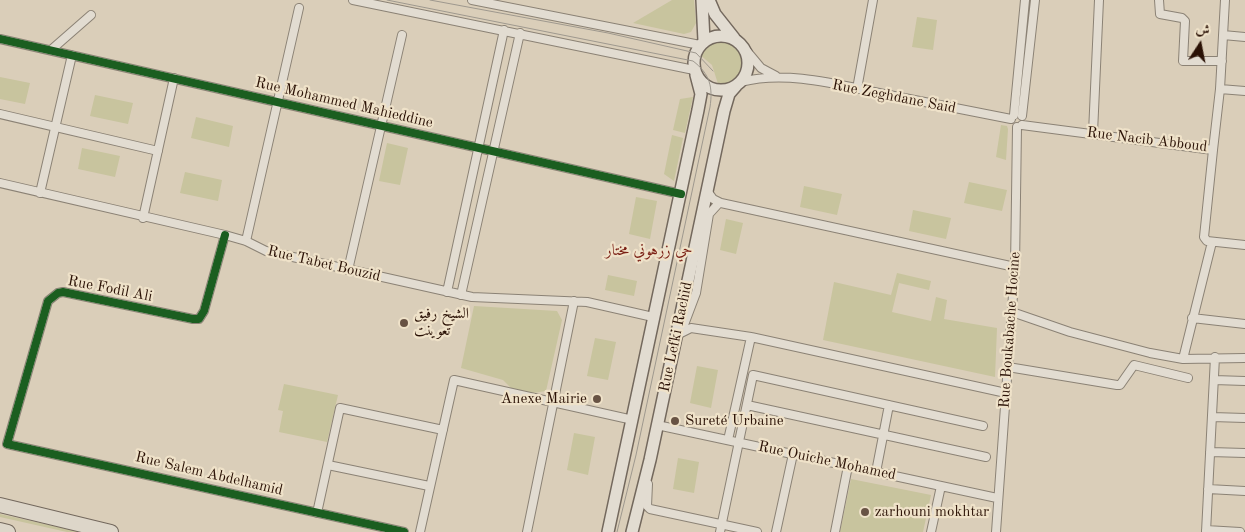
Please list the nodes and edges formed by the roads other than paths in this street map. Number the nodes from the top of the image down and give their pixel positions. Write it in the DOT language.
graph roads {
  1 [pos="353,0"];
  2 [pos="472,0"];
  3 [pos="702,0"];
  4 [pos="710,0"];
  5 [pos="873,0"];
  6 [pos="1025,0"];
  7 [pos="1035,0"];
  8 [pos="1099,0"];
  9 [pos="1159,0"];
  10 [pos="1225,0"];
  11 [pos="299,8"];
  12 [pos="91,15"];
  13 [pos="504,30"];
  14 [pos="520,33"];
  15 [pos="402,34"];
  16 [pos="1224,35"];
  17 [pos="1245,37"];
  18 [pos="0,39"];
  19 [pos="735,39"];
  20 [pos="702,43"];
  21 [pos="51,50"];
  22 [pos="746,50"];
  23 [pos="72,55"];
  24 [pos="1222,62"];
  25 [pos="695,72"];
  26 [pos="777,76"];
  27 [pos="174,78"];
  28 [pos="739,84"];
  29 [pos="857,89"];
  30 [pos="1220,89"];
  31 [pos="1245,92"];
  32 [pos="278,102"];
  33 [pos="0,114"];
  34 [pos="1017,121"];
  35 [pos="381,126"];
  36 [pos="56,127"];
  37 [pos="1093,133"];
  38 [pos="478,148"];
  39 [pos="1213,150"];
  40 [pos="158,151"];
  41 [pos="494,152"];
  42 [pos="0,183"];
  43 [pos="708,192"];
  44 [pos="40,193"];
  45 [pos="681,194"];
  46 [pos="719,203"];
  47 [pos="708,212"];
  48 [pos="143,218"];
  49 [pos="225,235"];
  50 [pos="246,241"];
  51 [pos="1212,242"];
  52 [pos="1245,244"];
  53 [pos="1015,267"];
  54 [pos="348,270"];
  55 [pos="447,292"];
  56 [pos="461,295"];
  57 [pos="574,301"];
  58 [pos="1012,312"];
  59 [pos="653,317"];
  60 [pos="1192,318"];
  61 [pos="1245,324"];
  62 [pos="679,333"];
  63 [pos="751,337"];
  64 [pos="1215,356"];
  65 [pos="1183,358"];
  66 [pos="1245,358"];
  67 [pos="1008,368"];
  68 [pos="1188,378"];
  69 [pos="1214,380"];
  70 [pos="1245,381"];
  71 [pos="1006,393"];
  72 [pos="554,402"];
  73 [pos="747,405"];
  74 [pos="889,405"];
  75 [pos="1212,417"];
  76 [pos="1245,418"];
  77 [pos="633,420"];
  78 [pos="657,425"];
  79 [pos="983,426"];
  80 [pos="443,430"];
  81 [pos="884,435"];
  82 [pos="728,440"];
  83 [pos="740,442"];
  84 [pos="7,444"];
  85 [pos="1210,452"];
  86 [pos="1245,453"];
  87 [pos="793,454"];
  88 [pos="986,457"];
  89 [pos="650,460"];
  90 [pos="328,465"];
  91 [pos="848,466"];
  92 [pos="876,472"];
  93 [pos="429,486"];
  94 [pos="940,486"];
  95 [pos="1208,489"];
  96 [pos="1245,491"];
  97 [pos="998,498"];
  98 [pos="0,505"];
  99 [pos="318,513"];
  100 [pos="721,528"];
  101 [pos="0,530"];
  102 [pos="1206,531"];
  103 [pos="8,532"];
  104 [pos="111,532"];
  105 [pos="404,532"];
  106 [pos="420,532"];
  107 [pos="527,532"];
  108 [pos="608,532"];
  109 [pos="632,532"];
  110 [pos="757,532"];
  111 [pos="776,532"];
  112 [pos="835,532"];
  113 [pos="931,532"];
  114 [pos="996,532"];
  115 [pos="1240,532"];
  1 -- 13 [label="street"];
  2 -- 20 [label="street"];
  3 -- 20 [label="main road"];
  4 -- 19 [label="main road"];
  5 -- 29 [label="street"];
  6 -- 34 [label="street"];
  7 -- 34 [label="street, Rue Boukabache Hocine"];
  8 -- 37 [label="street"];
  9 -- 24 [label="street"];
  10 -- 16 [label="street, Rue Nacib Abboud"];
  11 -- 32 [label="street"];
  12 -- 21 [label="street"];
  13 -- 14 [label="street"];
  13 -- 38 [label="street"];
  14 -- 25 [label="street"];
  14 -- 41 [label="street"];
  15 -- 35 [label="street"];
  16 -- 17 [label="street"];
  16 -- 24 [label="street, Rue Nacib Abboud"];
  18 -- 21 [label="street, Rue Mohammed Mahieddine"];
  19 -- 20 [label="main road"];
  19 -- 22 [label="main road"];
  20 -- 25 [label="main road"];
  21 -- 23 [label="street, Rue Mohammed Mahieddine"];
  22 -- 26 [label="street"];
  22 -- 28 [label="main road"];
  23 -- 27 [label="street, Rue Mohammed Mahieddine"];
  23 -- 36 [label="street"];
  24 -- 30 [label="street, Rue Nacib Abboud"];
  25 -- 28 [label="main road"];
  25 -- 45 [label="main road"];
  26 -- 28 [label="street"];
  26 -- 29 [label="street, Rue Zeghdane Said"];
  27 -- 32 [label="street, Rue Mohammed Mahieddine"];
  27 -- 40 [label="street"];
  28 -- 43 [label="main road, Rue Lefki Rachid"];
  29 -- 34 [label="street, Rue Zeghdane Said"];
  30 -- 31 [label="street"];
  30 -- 39 [label="street, Rue Nacib Abboud"];
  32 -- 35 [label="street, Rue Mohammed Mahieddine"];
  32 -- 50 [label="street"];
  33 -- 36 [label="street"];
  34 -- 37 [label="street, Rue Nacib Abboud"];
  34 -- 53 [label="street, Rue Boukabache Hocine"];
  35 -- 38 [label="street, Rue Mohammed Mahieddine"];
  35 -- 54 [label="street"];
  36 -- 40 [label="street"];
  36 -- 44 [label="street"];
  37 -- 39 [label="street, Rue Nacib Abboud"];
  38 -- 41 [label="street, Rue Mohammed Mahieddine"];
  38 -- 55 [label="street"];
  39 -- 51 [label="street"];
  40 -- 48 [label="street"];
  41 -- 45 [label="street, Rue Mohammed Mahieddine"];
  41 -- 56 [label="street"];
  42 -- 44 [label="street, Rue Tabet Bouzid"];
  43 -- 46 [label="street"];
  43 -- 47 [label="main road, Rue Lefki Rachid"];
  44 -- 48 [label="street, Rue Tabet Bouzid"];
  45 -- 59 [label="main road"];
  46 -- 47 [label="street"];
  46 -- 53 [label="street"];
  47 -- 62 [label="main road, Rue Lefki Rachid"];
  48 -- 49 [label="street, Rue Tabet Bouzid"];
  49 -- 50 [label="street, Rue Tabet Bouzid"];
  49 -- 84 [label="street, Rue Fodil Ali"];
  50 -- 54 [label="street, Rue Tabet Bouzid"];
  51 -- 52 [label="street"];
  51 -- 60 [label="street"];
  53 -- 58 [label="street, Rue Boukabache Hocine"];
  54 -- 55 [label="street, Rue Tabet Bouzid"];
  55 -- 56 [label="street, Rue Tabet Bouzid"];
  56 -- 57 [label="street, Rue Tabet Bouzid"];
  57 -- 59 [label="street, Rue Tabet Bouzid"];
  57 -- 72 [label="street"];
  58 -- 65 [label="street"];
  58 -- 67 [label="street, Rue Boukabache Hocine"];
  59 -- 77 [label="main road"];
  60 -- 61 [label="street"];
  60 -- 65 [label="street"];
  62 -- 63 [label="street"];
  62 -- 78 [label="main road, Rue Lefki Rachid"];
  63 -- 71 [label="street"];
  63 -- 82 [label="street"];
  64 -- 65 [label="street"];
  64 -- 66 [label="street"];
  64 -- 69 [label="street"];
  67 -- 68 [label="street"];
  67 -- 71 [label="street, Rue Boukabache Hocine"];
  69 -- 70 [label="street"];
  69 -- 75 [label="street"];
  71 -- 97 [label="street, Rue Boukabache Hocine"];
  72 -- 77 [label="street"];
  72 -- 80 [label="street"];
  72 -- 107 [label="street"];
  73 -- 74 [label="street"];
  73 -- 81 [label="street"];
  73 -- 83 [label="street"];
  74 -- 79 [label="street"];
  74 -- 81 [label="street"];
  75 -- 76 [label="street"];
  75 -- 85 [label="street"];
  77 -- 108 [label="main road"];
  78 -- 82 [label="street, Rue Ouiche Mohamed"];
  78 -- 89 [label="main road, Rue Lefki Rachid"];
  80 -- 90 [label="street"];
  80 -- 93 [label="street"];
  81 -- 88 [label="street"];
  81 -- 92 [label="street"];
  82 -- 83 [label="street, Rue Ouiche Mohamed"];
  83 -- 87 [label="street, Rue Ouiche Mohamed"];
  83 -- 100 [label="street"];
  84 -- 99 [label="street, Rue Salem Abdelhamid"];
  85 -- 86 [label="street"];
  85 -- 95 [label="street"];
  87 -- 91 [label="street, Rue Ouiche Mohamed"];
  87 -- 111 [label="street"];
  89 -- 100 [label="street"];
  89 -- 109 [label="main road, Rue Lefki Rachid"];
  90 -- 93 [label="street"];
  90 -- 99 [label="street"];
  91 -- 92 [label="street, Rue Ouiche Mohamed"];
  91 -- 112 [label="street"];
  92 -- 94 [label="street, Rue Ouiche Mohamed"];
  93 -- 106 [label="street"];
  94 -- 97 [label="street, Rue Ouiche Mohamed"];
  94 -- 113 [label="street"];
  95 -- 96 [label="street"];
  95 -- 102 [label="street"];
  97 -- 114 [label="street, Rue Boukabache Hocine"];
  98 -- 104 [label="highway"];
  99 -- 105 [label="street, Rue Salem Abdelhamid"];
  100 -- 110 [label="street"];
  101 -- 103 [label="highway"];
  102 -- 115 [label="street"];
}
